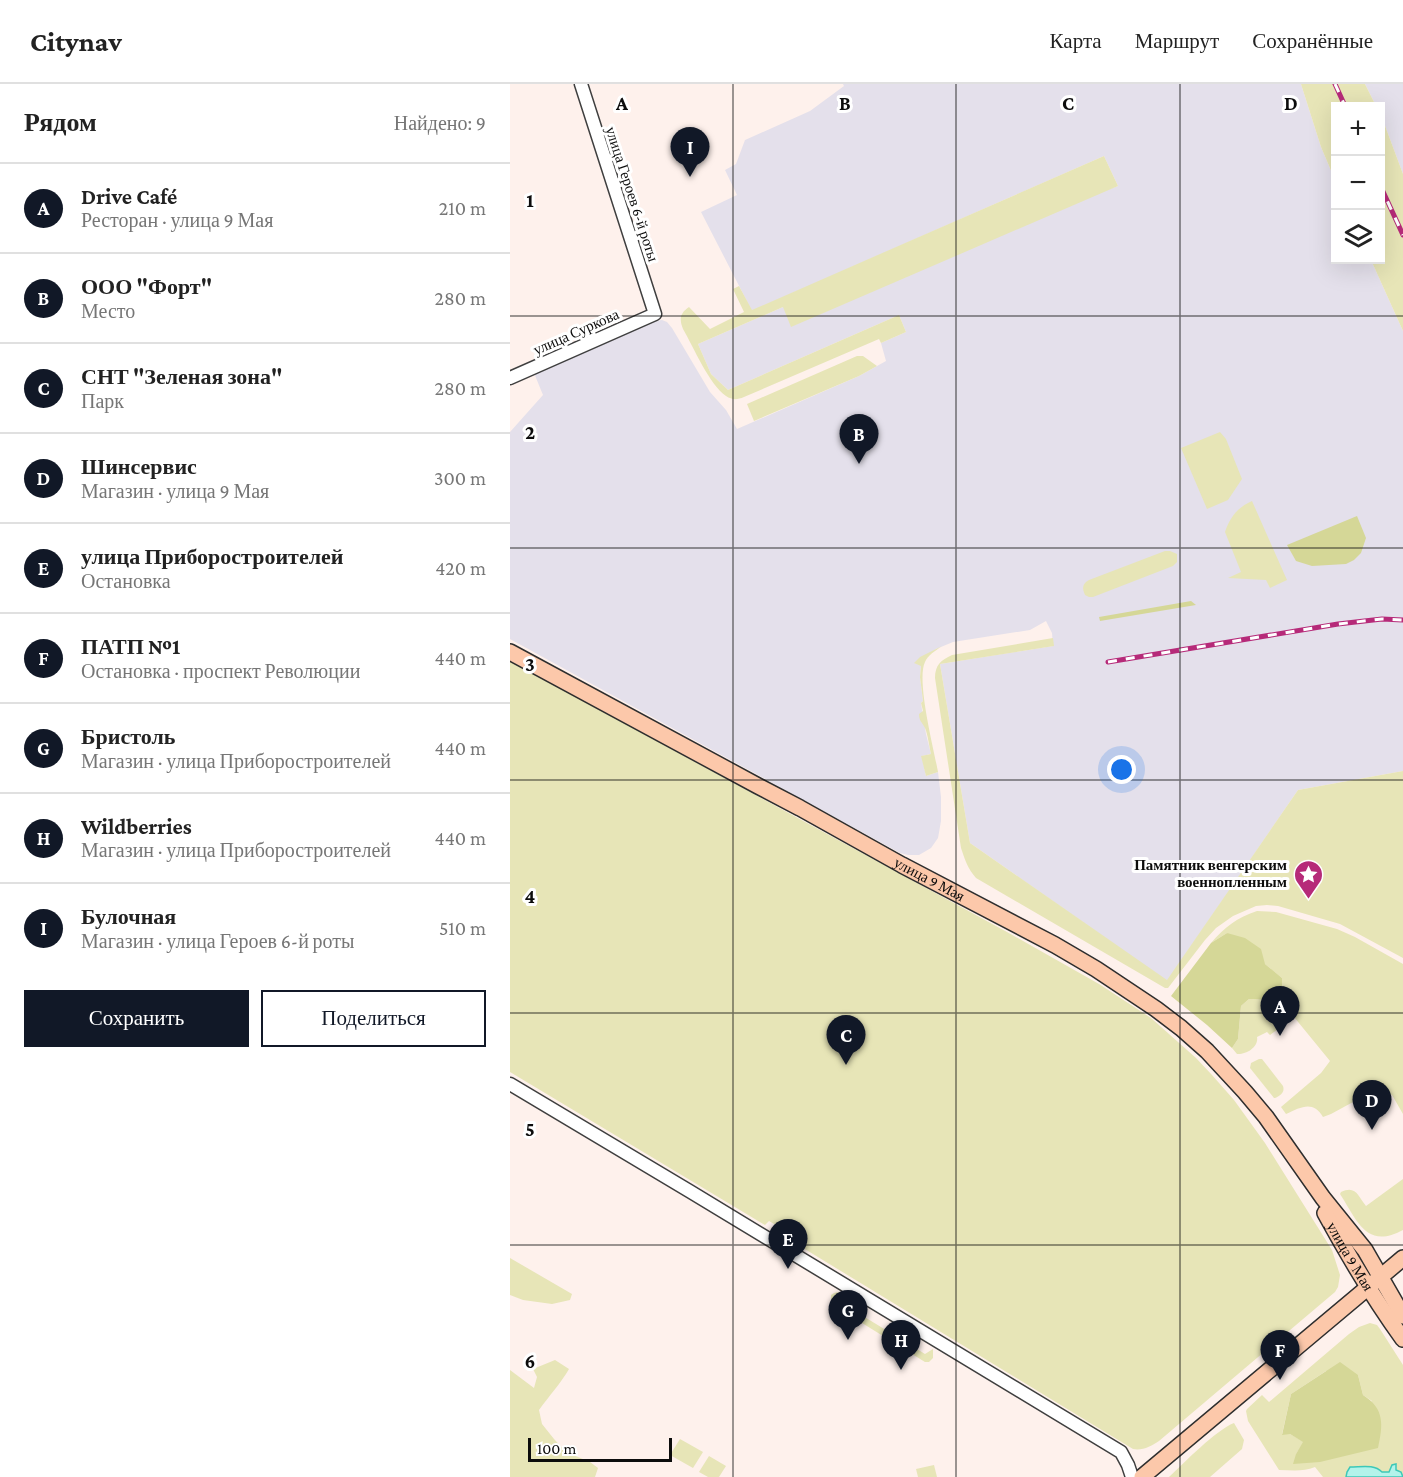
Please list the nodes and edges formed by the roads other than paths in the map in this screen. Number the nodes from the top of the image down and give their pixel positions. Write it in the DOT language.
graph roads {
  1 [pos="581,84"];
  2 [pos="655,314"];
  3 [pos="510,378"];
  4 [pos="510,652"];
  5 [pos="510,1084"];
  6 [pos="1301,1169"];
  7 [pos="1403,1258"];
  8 [pos="1381,1276"];
  9 [pos="1368,1287"];
  10 [pos="1403,1316"];
  11 [pos="1403,1339"];
  12 [pos="1132,1477"];
  13 [pos="1142,1477"];
  1 -- 2 [label="street, улица Героев 6-й роты"];
  2 -- 3 [label="street, улица Суркова"];
  4 -- 6 [label="main road, улица 9 Мая"];
  5 -- 12 [label="street"];
  6 -- 8 [label="main road, улица 9 Мая"];
  6 -- 9 [label="main road, улица 9 Мая"];
  7 -- 8 [label="main road"];
  8 -- 9 [label="main road"];
  8 -- 10 [label="main road, улица 9 Мая"];
  9 -- 11 [label="main road, улица 9 Мая"];
  9 -- 13 [label="main road"];
}
